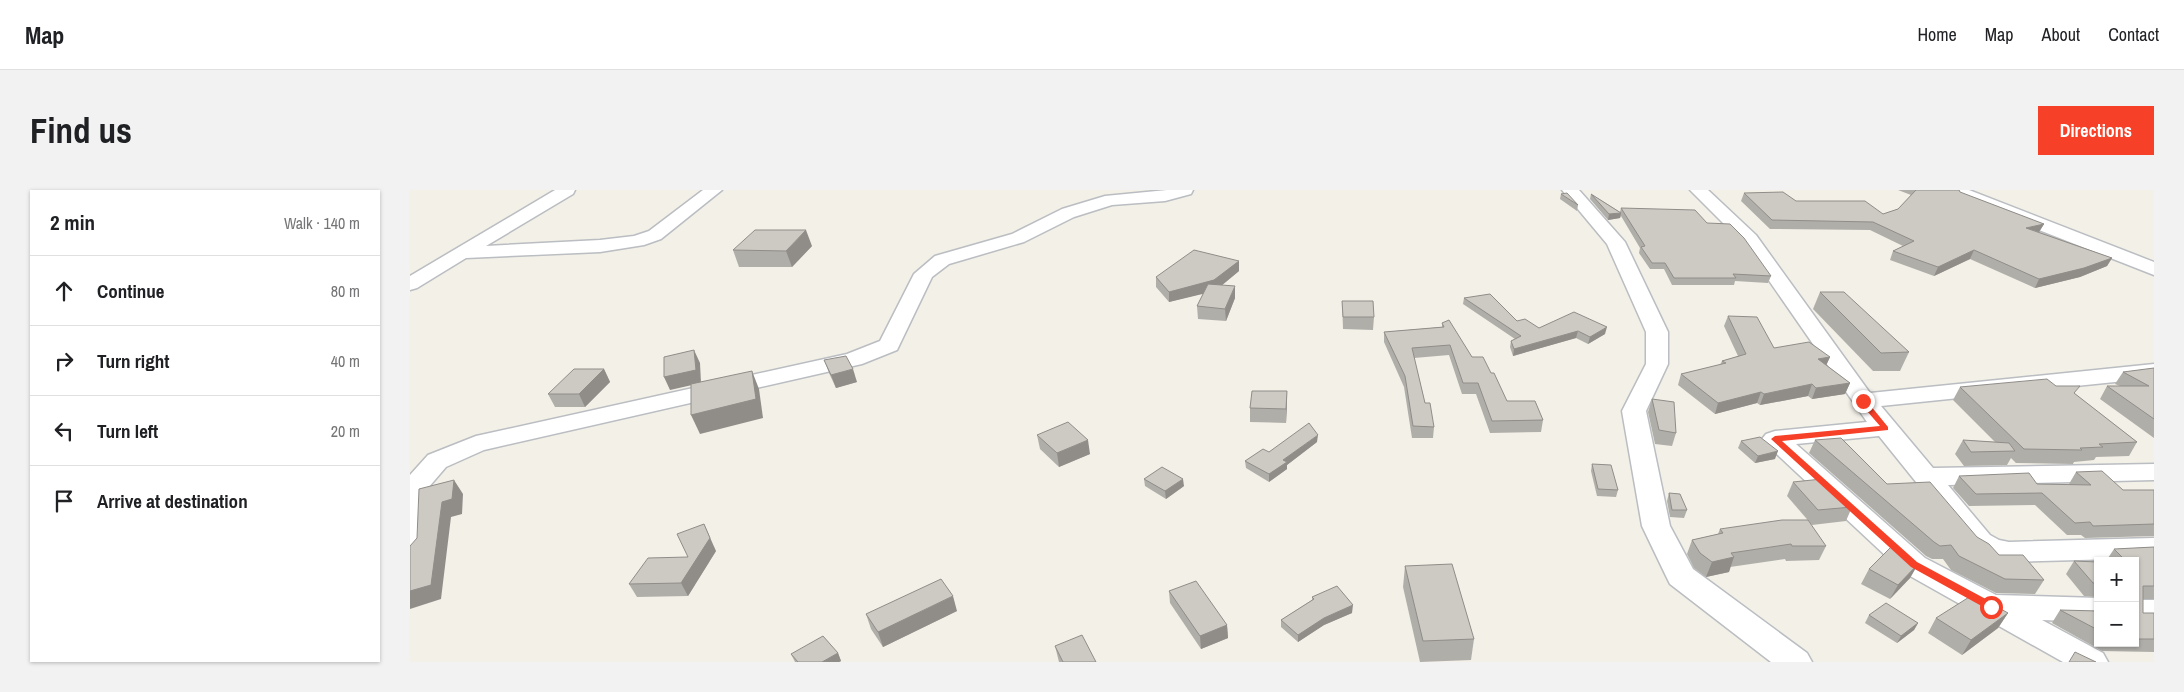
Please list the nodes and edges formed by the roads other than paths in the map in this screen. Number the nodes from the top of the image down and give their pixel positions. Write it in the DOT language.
graph roads {
  1 [pos="544,190"];
  2 [pos="567,190"];
  3 [pos="714,190"];
  4 [pos="1185,190"];
  5 [pos="1570,190"];
  6 [pos="1698,190"];
  7 [pos="1961,190"];
  8 [pos="463,252"];
  9 [pos="410,268"];
  10 [pos="2154,269"];
  11 [pos="410,284"];
  12 [pos="2154,371"];
  13 [pos="1863,401"];
  14 [pos="1886,428"];
  15 [pos="2154,472"];
  16 [pos="1926,477"];
  17 [pos="2154,548"];
  18 [pos="410,552"];
  19 [pos="1991,607"];
  20 [pos="2094,610"];
  21 [pos="2139,612"];
  22 [pos="2154,612"];
  23 [pos="1795,662"];
  24 [pos="2090,662"];
  1 -- 9 [label="street"];
  2 -- 8 [label="street"];
  3 -- 8 [label="street"];
  4 -- 18 [label="street"];
  5 -- 23 [label="street"];
  6 -- 13 [label="street"];
  7 -- 10 [label="street"];
  8 -- 11 [label="street"];
  12 -- 13 [label="street"];
  13 -- 14 [label="street"];
  14 -- 16 [label="street"];
  14 -- 19 [label="street"];
  15 -- 16 [label="street"];
  16 -- 17 [label="street"];
  19 -- 20 [label="street"];
  19 -- 24 [label="street"];
  21 -- 22 [label="street"];
}
